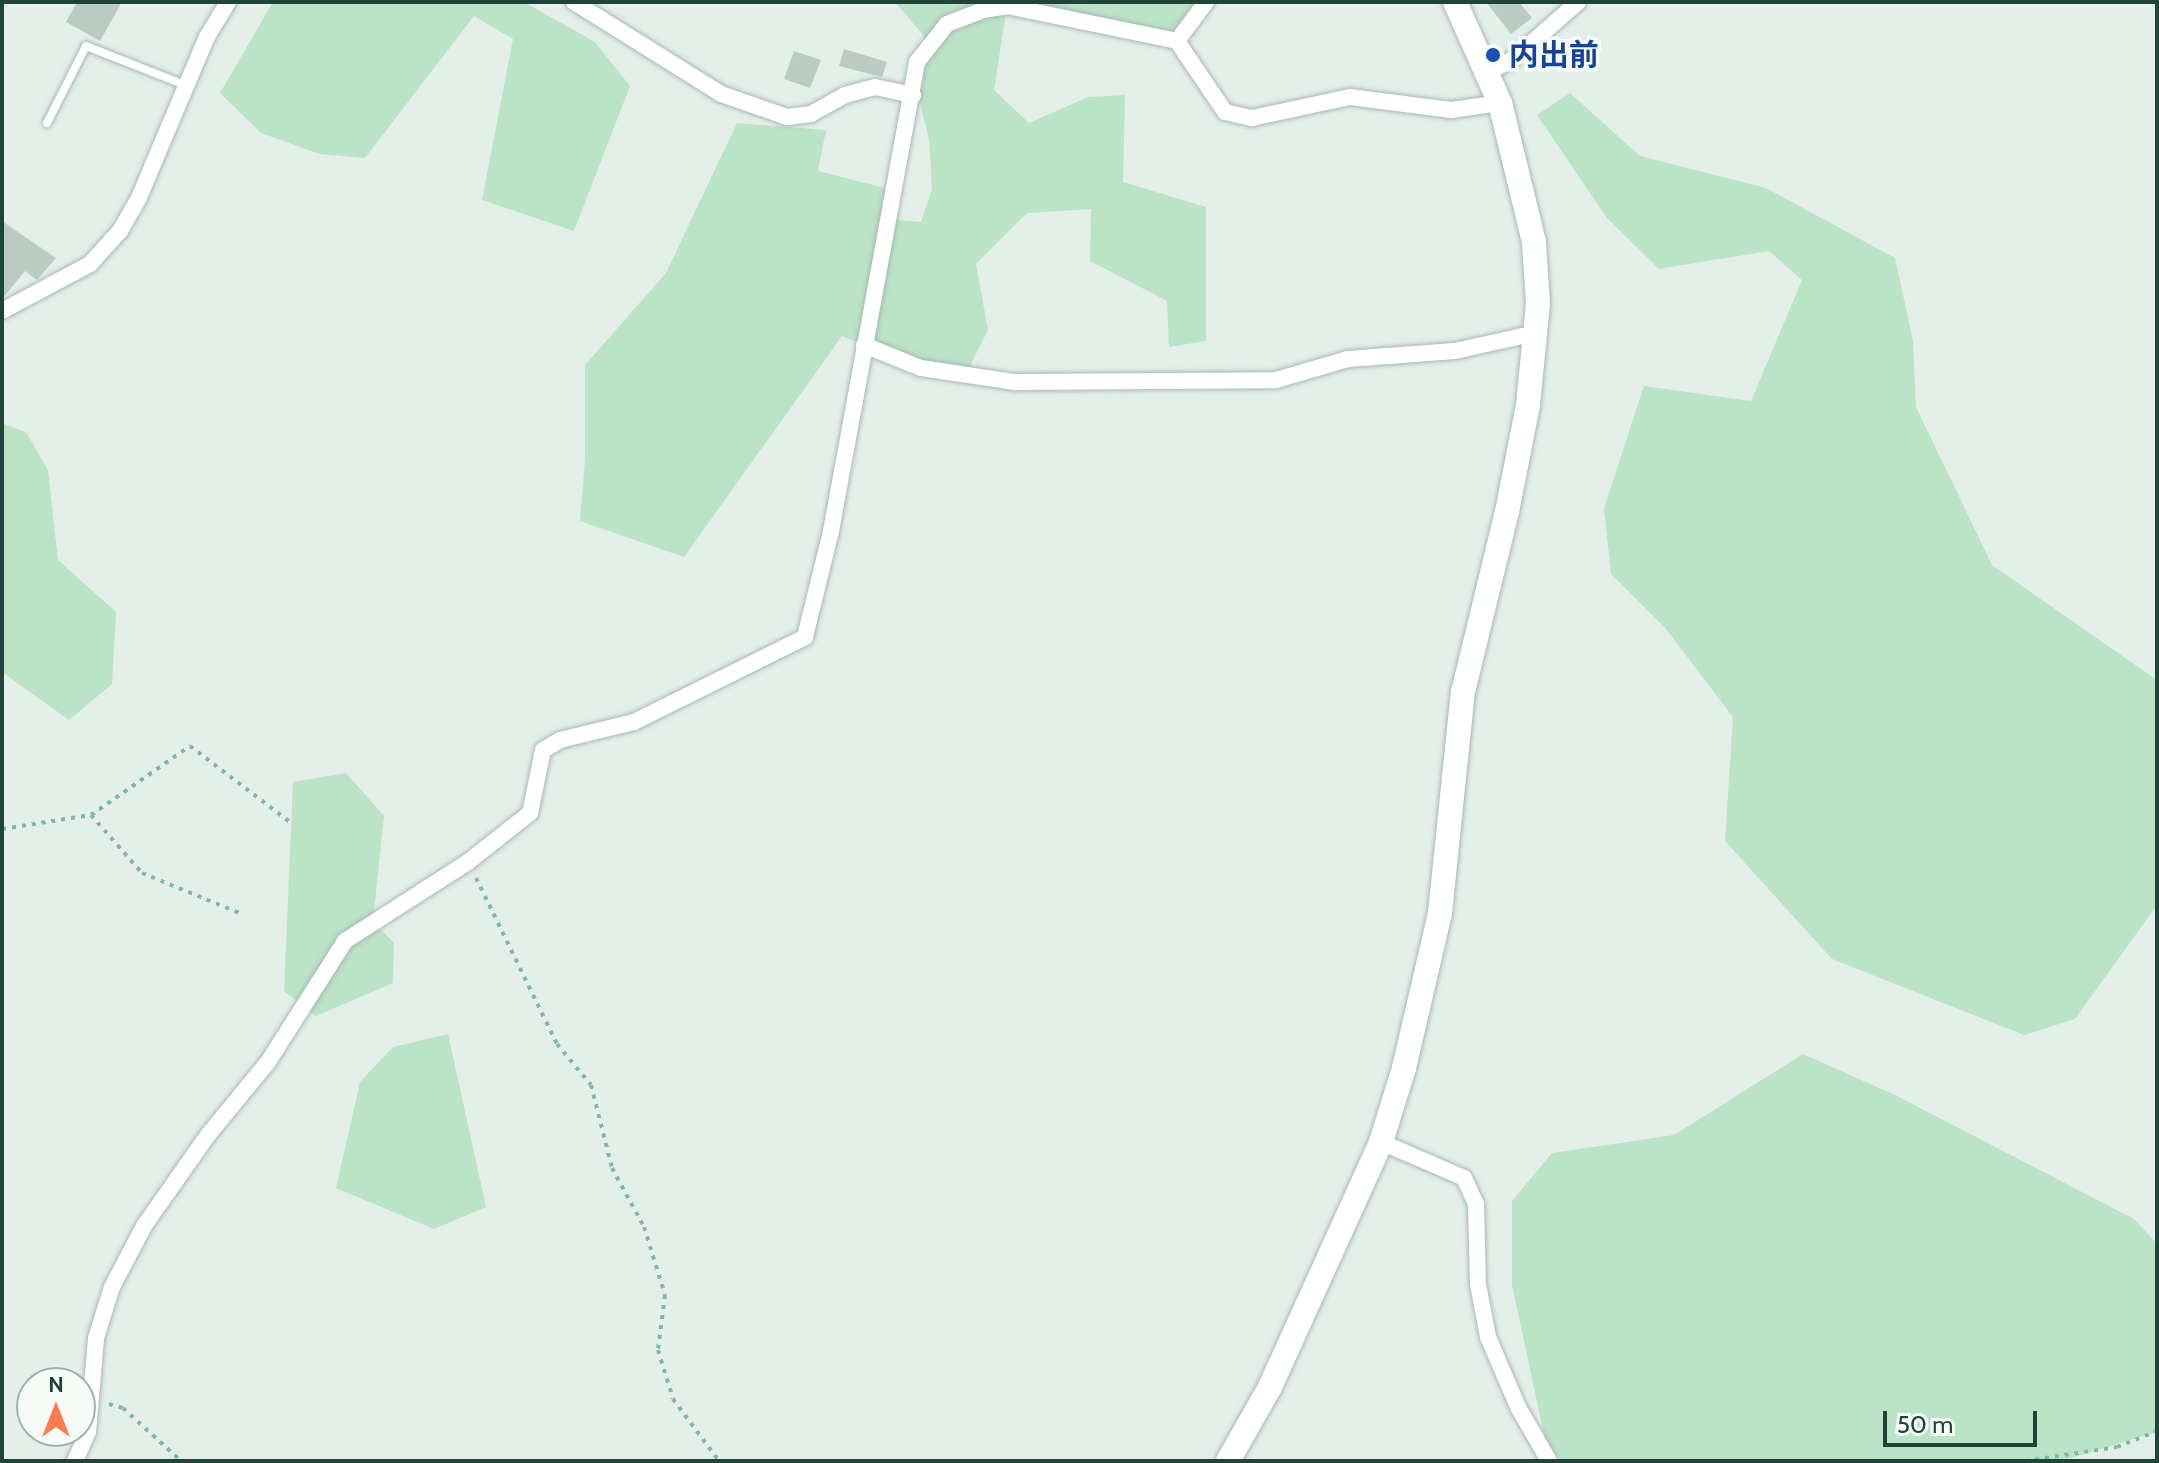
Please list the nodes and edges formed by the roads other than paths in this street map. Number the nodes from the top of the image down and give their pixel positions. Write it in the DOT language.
graph roads {
  1 [pos="228,2"];
  2 [pos="574,2"];
  3 [pos="1206,2"];
  4 [pos="1455,2"];
  5 [pos="1578,2"];
  6 [pos="1177,41"];
  7 [pos="1488,72"];
  8 [pos="185,85"];
  9 [pos="913,95"];
  10 [pos="1500,103"];
  11 [pos="47,123"];
  12 [pos="2,311"];
  13 [pos="1536,333"];
  14 [pos="864,345"];
  15 [pos="1381,1142"];
  16 [pos="75,1461"];
  17 [pos="1228,1461"];
  18 [pos="1549,1461"];
  1 -- 8 [label="street"];
  2 -- 9 [label="street"];
  3 -- 6 [label="street"];
  4 -- 7 [label="street"];
  5 -- 7 [label="street"];
  6 -- 9 [label="street"];
  6 -- 10 [label="street"];
  7 -- 10 [label="street"];
  8 -- 11 [label="lane"];
  8 -- 12 [label="street"];
  9 -- 14 [label="street"];
  10 -- 13 [label="street"];
  13 -- 14 [label="street"];
  13 -- 15 [label="street"];
  14 -- 16 [label="street"];
  15 -- 17 [label="street"];
  15 -- 18 [label="street"];
}
